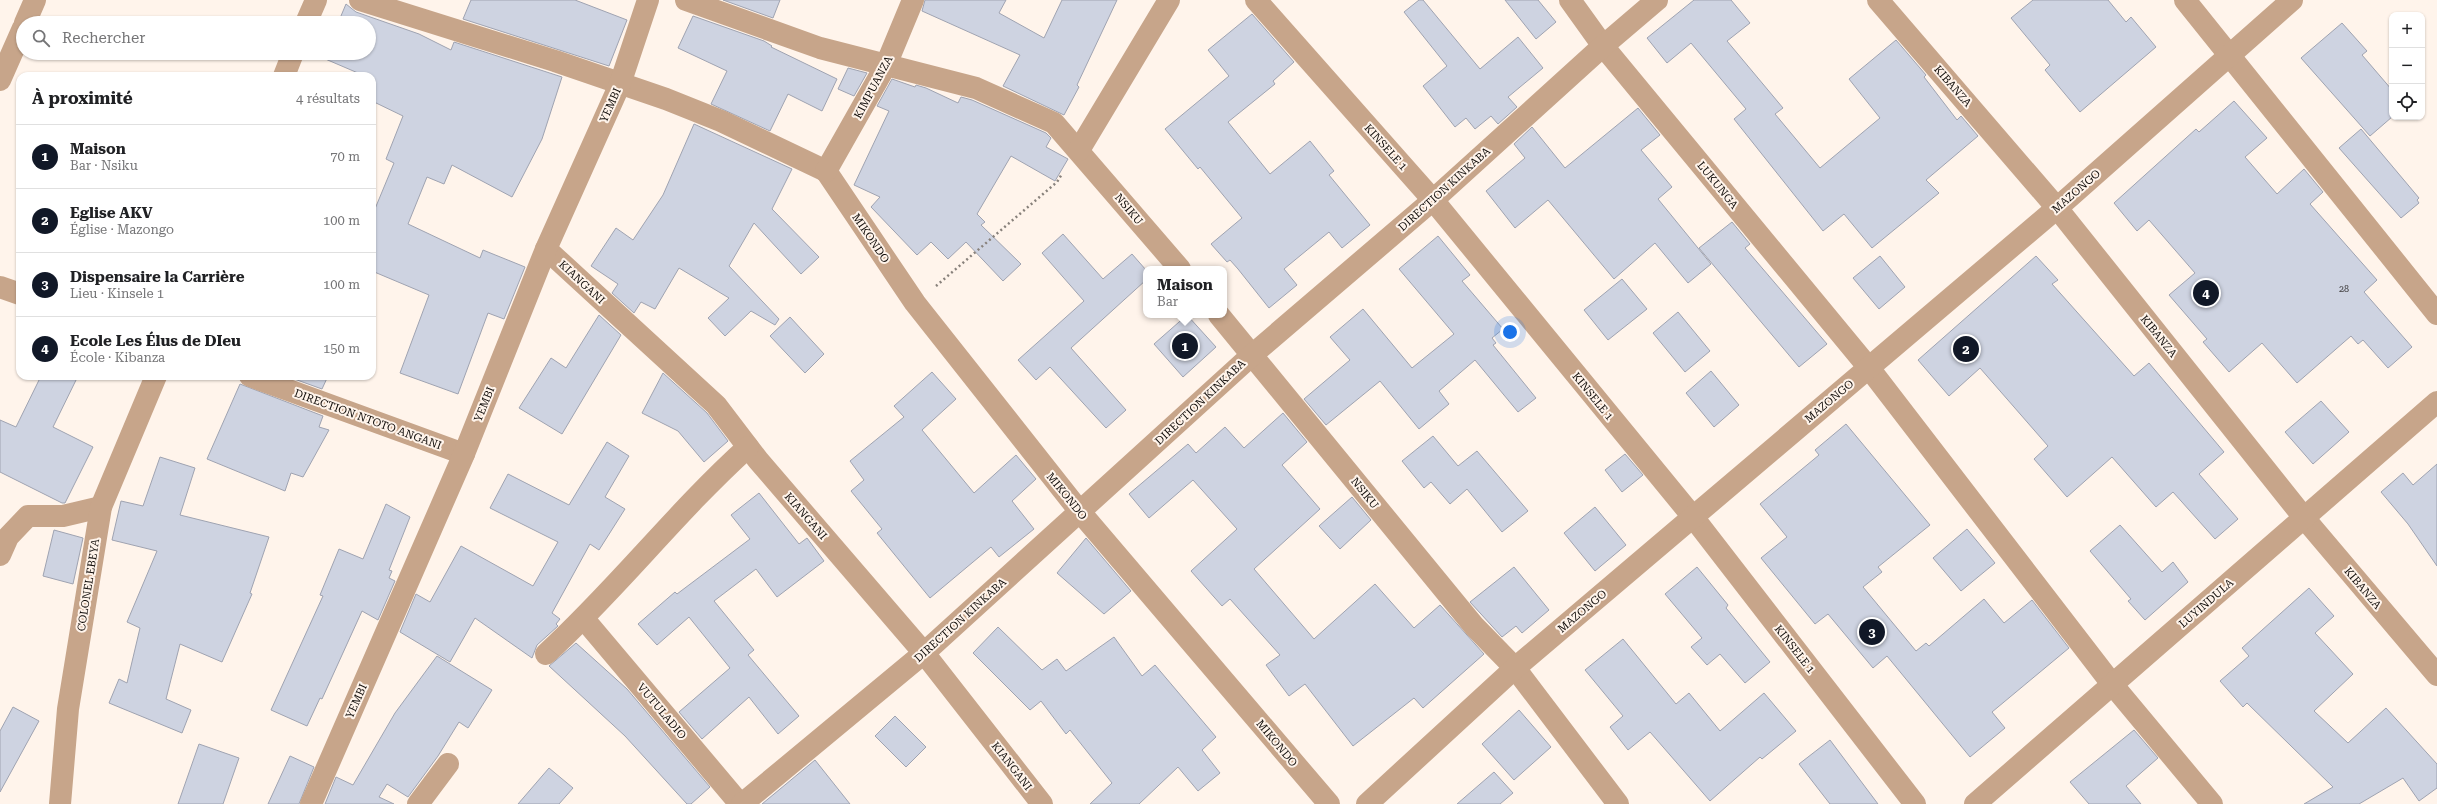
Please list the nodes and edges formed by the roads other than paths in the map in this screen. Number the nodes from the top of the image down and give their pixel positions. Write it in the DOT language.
graph roads {
  1 [pos="35,0"];
  2 [pos="316,0"];
  3 [pos="360,0"];
  4 [pos="648,0"];
  5 [pos="686,0"];
  6 [pos="913,0"];
  7 [pos="1170,0"];
  8 [pos="1256,0"];
  9 [pos="1570,0"];
  10 [pos="1657,0"];
  11 [pos="1878,0"];
  12 [pos="2185,0"];
  13 [pos="2292,0"];
  14 [pos="28,16"];
  15 [pos="309,16"];
  16 [pos="16,44"];
  17 [pos="1603,46"];
  18 [pos="2230,57"];
  19 [pos="290,60"];
  20 [pos="886,65"];
  21 [pos="286,72"];
  22 [pos="0,80"];
  23 [pos="620,84"];
  24 [pos="1079,150"];
  25 [pos="826,171"];
  26 [pos="1433,200"];
  27 [pos="2057,208"];
  28 [pos="546,249"];
  29 [pos="1177,266"];
  30 [pos="0,287"];
  31 [pos="16,293"];
  32 [pos="2437,314"];
  33 [pos="1221,318"];
  34 [pos="1252,355"];
  35 [pos="1869,368"];
  36 [pos="154,380"];
  37 [pos="261,380"];
  38 [pos="2437,402"];
  39 [pos="748,447"];
  40 [pos="464,454"];
  41 [pos="101,507"];
  42 [pos="1080,513"];
  43 [pos="1693,517"];
  44 [pos="2305,519"];
  45 [pos="0,554"];
  46 [pos="584,619"];
  47 [pos="924,653"];
  48 [pos="546,654"];
  49 [pos="1515,668"];
  50 [pos="2437,674"];
  51 [pos="2112,684"];
  52 [pos="448,764"];
  53 [pos="60,804"];
  54 [pos="311,804"];
  55 [pos="418,804"];
  56 [pos="741,804"];
  57 [pos="1042,804"];
  58 [pos="1329,804"];
  59 [pos="1367,804"];
  60 [pos="1618,804"];
  61 [pos="1915,804"];
  62 [pos="1975,804"];
  63 [pos="2212,804"];
  1 -- 14 [label="street"];
  2 -- 15 [label="street"];
  3 -- 23 [label="street"];
  4 -- 23 [label="street, YEMBI"];
  5 -- 20 [label="street, NSIKU"];
  6 -- 20 [label="street, KIMPUANZA"];
  7 -- 24 [label="street"];
  8 -- 26 [label="street, KINSELE 1"];
  9 -- 17 [label="street, LUKUNGA"];
  10 -- 17 [label="street, DIRECTION KINKABA"];
  11 -- 27 [label="street, KIBANZA"];
  12 -- 18 [label="street"];
  13 -- 18 [label="street, MAZONGO"];
  16 -- 22 [label="street"];
  17 -- 26 [label="street, DIRECTION KINKABA"];
  17 -- 35 [label="street, LUKUNGA"];
  18 -- 27 [label="street, MAZONGO"];
  18 -- 32 [label="street"];
  19 -- 21 [label="street"];
  20 -- 24 [label="street, NSIKU"];
  20 -- 25 [label="street, KIMPUANZA"];
  23 -- 25 [label="street"];
  23 -- 28 [label="street, YEMBI"];
  24 -- 29 [label="street, NSIKU"];
  25 -- 42 [label="street, MIKONDO"];
  26 -- 34 [label="street, DIRECTION KINKABA"];
  26 -- 43 [label="street, KINSELE 1"];
  27 -- 35 [label="street, MAZONGO"];
  27 -- 44 [label="street, KIBANZA"];
  28 -- 39 [label="street, KIANGANI"];
  28 -- 40 [label="street, YEMBI"];
  30 -- 31 [label="street"];
  33 -- 34 [label="street, NSIKU"];
  34 -- 42 [label="street, DIRECTION KINKABA"];
  34 -- 49 [label="street, NSIKU"];
  35 -- 43 [label="street, MAZONGO"];
  35 -- 51 [label="street, LUKUNGA"];
  36 -- 41 [label="street, COLONEL EBEYA"];
  37 -- 40 [label="street, DIRECTION NTOTO ANGANI"];
  38 -- 44 [label="street, LUYINDULA"];
  39 -- 46 [label="street"];
  39 -- 47 [label="street, KIANGANI"];
  40 -- 54 [label="street, YEMBI"];
  41 -- 45 [label="street"];
  41 -- 53 [label="street, COLONEL EBEYA"];
  42 -- 47 [label="street, DIRECTION KINKABA"];
  42 -- 58 [label="street, MIKONDO"];
  43 -- 49 [label="street, MAZONGO"];
  43 -- 61 [label="street, KINSELE 1"];
  44 -- 50 [label="street, KIBANZA"];
  44 -- 51 [label="street, LUYINDULA"];
  46 -- 48 [label="street"];
  46 -- 56 [label="street, VUTULADIO"];
  47 -- 56 [label="street, DIRECTION KINKABA"];
  47 -- 57 [label="street, KIANGANI"];
  49 -- 59 [label="street, MAZONGO"];
  49 -- 60 [label="street, NSIKU"];
  51 -- 62 [label="street, LUYINDULA"];
  51 -- 63 [label="street, LUKUNGA"];
  52 -- 55 [label="street"];
}
